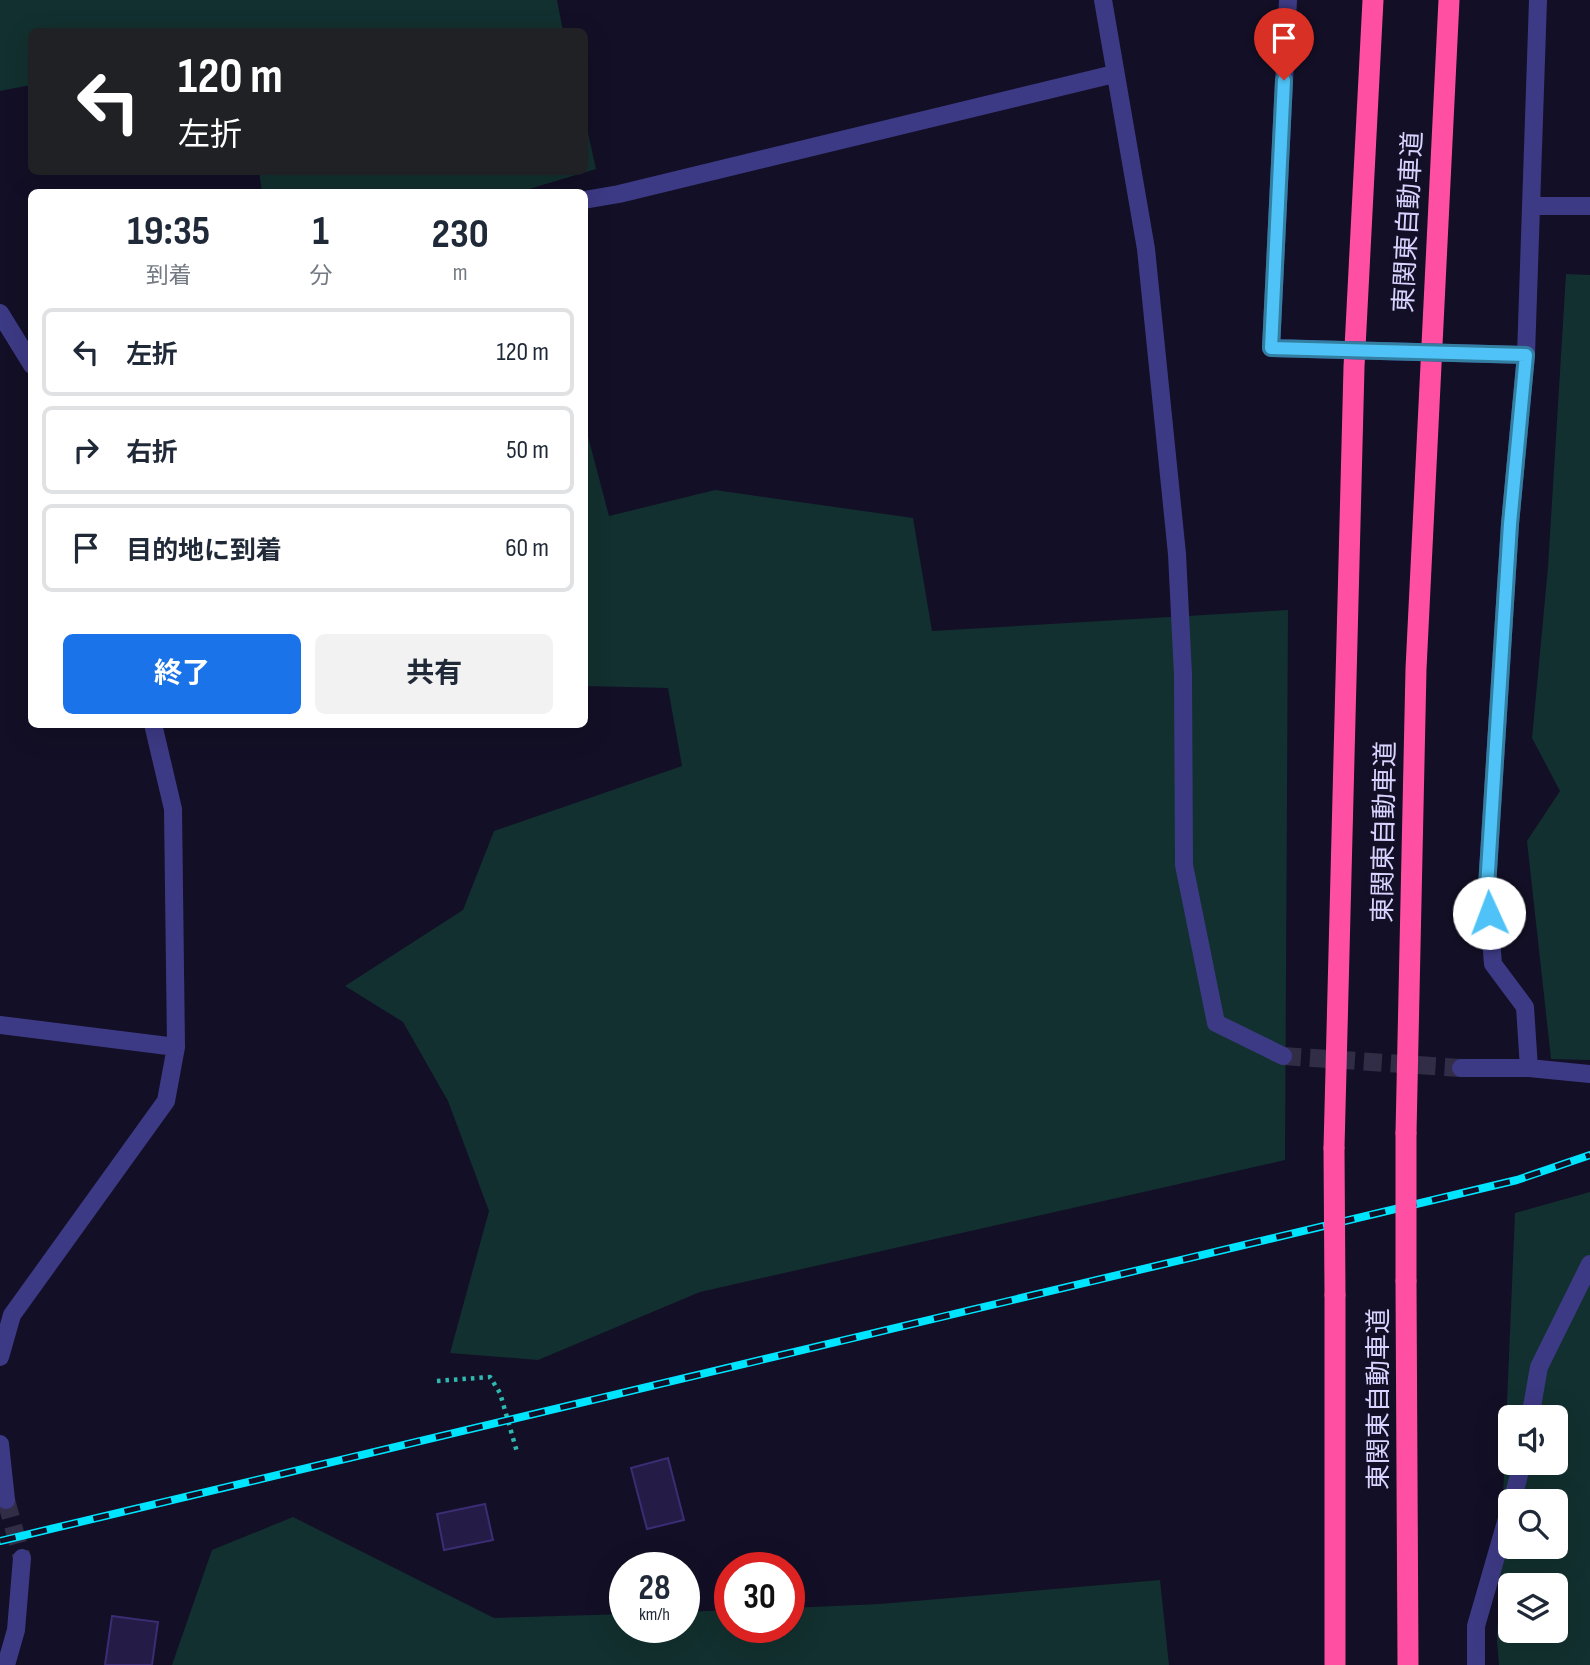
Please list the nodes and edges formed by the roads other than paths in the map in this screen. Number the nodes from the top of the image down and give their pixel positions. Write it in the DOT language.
graph roads {
  1 [pos="1103,0"];
  2 [pos="1288,0"];
  3 [pos="1373,0"];
  4 [pos="1449,0"];
  5 [pos="1538,0"];
  6 [pos="1114,74"];
  7 [pos="588,199"];
  8 [pos="1531,206"];
  9 [pos="1590,206"];
  10 [pos="0,313"];
  11 [pos="1526,355"];
  12 [pos="28,358"];
  13 [pos="154,728"];
  14 [pos="0,1025"];
  15 [pos="176,1047"];
  16 [pos="1283,1056"];
  17 [pos="1461,1068"];
  18 [pos="1529,1068"];
  19 [pos="1590,1074"];
  20 [pos="1590,1264"];
  21 [pos="0,1357"];
  22 [pos="1532,1405"];
  23 [pos="0,1444"];
  24 [pos="6,1500"];
  25 [pos="1498,1550"];
  26 [pos="22,1558"];
  27 [pos="7,1639"];
  28 [pos="6,1665"];
  29 [pos="1335,1665"];
  30 [pos="1408,1665"];
  31 [pos="1476,1665"];
  1 -- 6 [label="street"];
  2 -- 11 [label="street, bridge"];
  3 -- 29 [label="highway, 東関東自動車道, bridge"];
  4 -- 30 [label="highway, 東関東自動車道, bridge"];
  5 -- 8 [label="street"];
  6 -- 7 [label="street"];
  6 -- 16 [label="street"];
  8 -- 9 [label="street"];
  8 -- 11 [label="street"];
  10 -- 12 [label="street"];
  11 -- 18 [label="street"];
  13 -- 15 [label="street"];
  14 -- 15 [label="street"];
  15 -- 21 [label="street"];
  17 -- 18 [label="street"];
  18 -- 19 [label="street"];
  20 -- 22 [label="street"];
  23 -- 24 [label="street"];
  25 -- 31 [label="street"];
  26 -- 27 [label="street"];
  27 -- 28 [label="street"];
}
